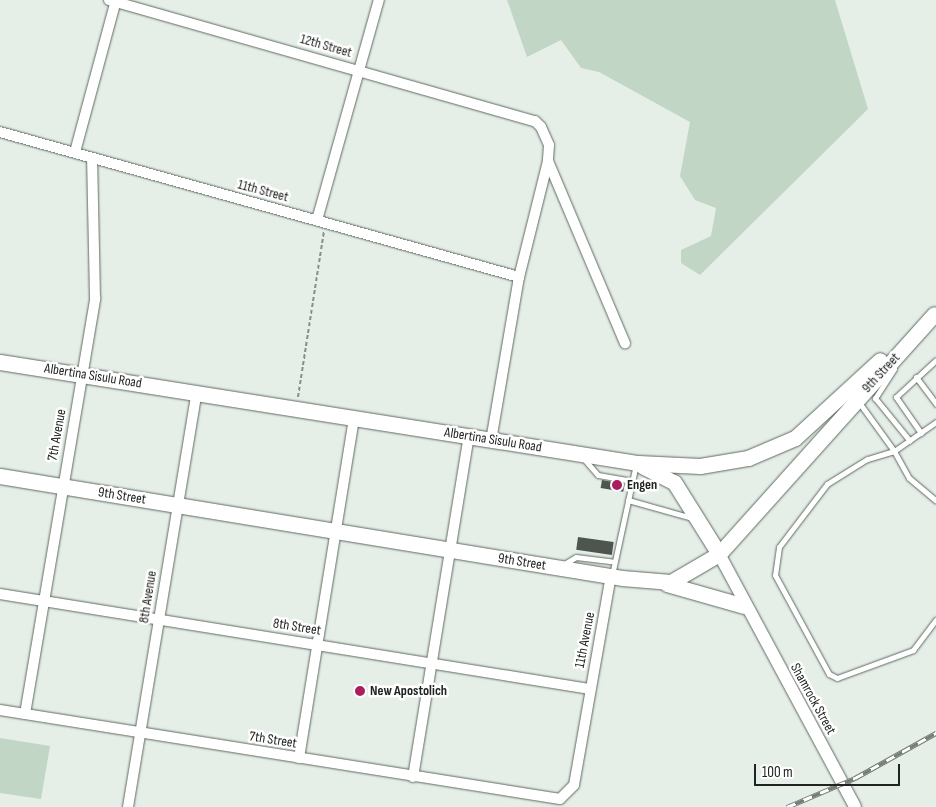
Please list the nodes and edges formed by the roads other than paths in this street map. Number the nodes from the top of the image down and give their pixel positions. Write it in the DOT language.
graph roads {
  1 [pos="379,0"];
  2 [pos="114,1"];
  3 [pos="358,69"];
  4 [pos="0,132"];
  5 [pos="76,152"];
  6 [pos="92,159"];
  7 [pos="548,161"];
  8 [pos="321,222"];
  9 [pos="519,277"];
  10 [pos="935,312"];
  11 [pos="625,343"];
  12 [pos="936,360"];
  13 [pos="0,362"];
  14 [pos="82,374"];
  15 [pos="916,377"];
  16 [pos="197,392"];
  17 [pos="853,394"];
  18 [pos="936,404"];
  19 [pos="354,418"];
  20 [pos="936,422"];
  21 [pos="922,433"];
  22 [pos="469,436"];
  23 [pos="491,440"];
  24 [pos="910,441"];
  25 [pos="894,451"];
  26 [pos="581,454"];
  27 [pos="637,463"];
  28 [pos="0,476"];
  29 [pos="632,481"];
  30 [pos="62,486"];
  31 [pos="628,500"];
  32 [pos="936,501"];
  33 [pos="177,505"];
  34 [pos="698,518"];
  35 [pos="334,532"];
  36 [pos="450,550"];
  37 [pos="719,554"];
  38 [pos="613,569"];
  39 [pos="662,583"];
  40 [pos="0,594"];
  41 [pos="44,601"];
  42 [pos="744,606"];
  43 [pos="158,620"];
  44 [pos="936,620"];
  45 [pos="320,644"];
  46 [pos="429,664"];
  47 [pos="590,689"];
  48 [pos="0,710"];
  49 [pos="25,714"];
  50 [pos="140,732"];
  51 [pos="299,758"];
  52 [pos="413,777"];
  53 [pos="541,798"];
  54 [pos="128,807"];
  55 [pos="855,807"];
  1 -- 3 [label="street"];
  2 -- 3 [label="street, 12th Street"];
  2 -- 5 [label="street"];
  3 -- 7 [label="street, 12th Street"];
  3 -- 8 [label="street"];
  4 -- 5 [label="street, 11th Street"];
  5 -- 6 [label="street, 11th Street"];
  6 -- 8 [label="street, 11th Street"];
  6 -- 14 [label="street, 7th Avenue"];
  7 -- 9 [label="street"];
  7 -- 11 [label="street"];
  8 -- 9 [label="street, 11th Street"];
  9 -- 23 [label="street"];
  10 -- 17 [label="main road, Albertina Sisulu Road"];
  10 -- 24 [label="lane"];
  12 -- 15 [label="lane"];
  13 -- 14 [label="main road, Albertina Sisulu Road"];
  14 -- 16 [label="main road, Albertina Sisulu Road"];
  14 -- 30 [label="street, 7th Avenue"];
  15 -- 18 [label="lane"];
  15 -- 21 [label="lane"];
  16 -- 19 [label="main road, Albertina Sisulu Road"];
  16 -- 33 [label="street, 8th Avenue"];
  17 -- 25 [label="lane"];
  17 -- 27 [label="main road, Albertina Sisulu Road"];
  17 -- 37 [label="main road, 9th Street"];
  19 -- 22 [label="main road, Albertina Sisulu Road"];
  19 -- 35 [label="street"];
  20 -- 21 [label="lane"];
  21 -- 24 [label="lane"];
  22 -- 23 [label="main road, Albertina Sisulu Road"];
  22 -- 36 [label="street"];
  23 -- 26 [label="main road, Albertina Sisulu Road"];
  24 -- 25 [label="lane"];
  25 -- 32 [label="lane"];
  25 -- 44 [label="lane"];
  26 -- 27 [label="main road, Albertina Sisulu Road"];
  26 -- 29 [label="lane"];
  27 -- 29 [label="lane, 11th Avenue"];
  27 -- 34 [label="main road"];
  28 -- 30 [label="main road, 9th Street"];
  29 -- 31 [label="lane, 11th Avenue"];
  30 -- 33 [label="main road, 9th Street"];
  30 -- 41 [label="street, 7th Avenue"];
  31 -- 34 [label="lane"];
  31 -- 38 [label="lane, 11th Avenue"];
  33 -- 35 [label="main road, 9th Street"];
  33 -- 43 [label="street, 8th Avenue"];
  34 -- 37 [label="main road"];
  35 -- 36 [label="main road, 9th Street"];
  35 -- 45 [label="street"];
  36 -- 38 [label="main road, 9th Street"];
  36 -- 46 [label="street"];
  37 -- 39 [label="main road, 9th Street"];
  37 -- 42 [label="street, Shamrock Street"];
  38 -- 39 [label="main road, 9th Street"];
  38 -- 47 [label="street, 11th Avenue"];
  39 -- 42 [label="main road"];
  40 -- 41 [label="street, 8th Street"];
  41 -- 43 [label="street, 8th Street"];
  41 -- 49 [label="street, 7th Avenue"];
  42 -- 55 [label="street, Shamrock Street"];
  43 -- 45 [label="street, 8th Street"];
  43 -- 50 [label="street, 8th Avenue"];
  45 -- 46 [label="street, 8th Street"];
  45 -- 51 [label="street"];
  46 -- 47 [label="street, 8th Street"];
  46 -- 52 [label="street"];
  47 -- 53 [label="street, 11th Avenue"];
  48 -- 49 [label="street, 7th Street"];
  49 -- 50 [label="street, 7th Street"];
  50 -- 51 [label="street, 7th Street"];
  50 -- 54 [label="street, 8th Avenue"];
  51 -- 52 [label="street, 7th Street"];
  52 -- 53 [label="street, 7th Street"];
}
